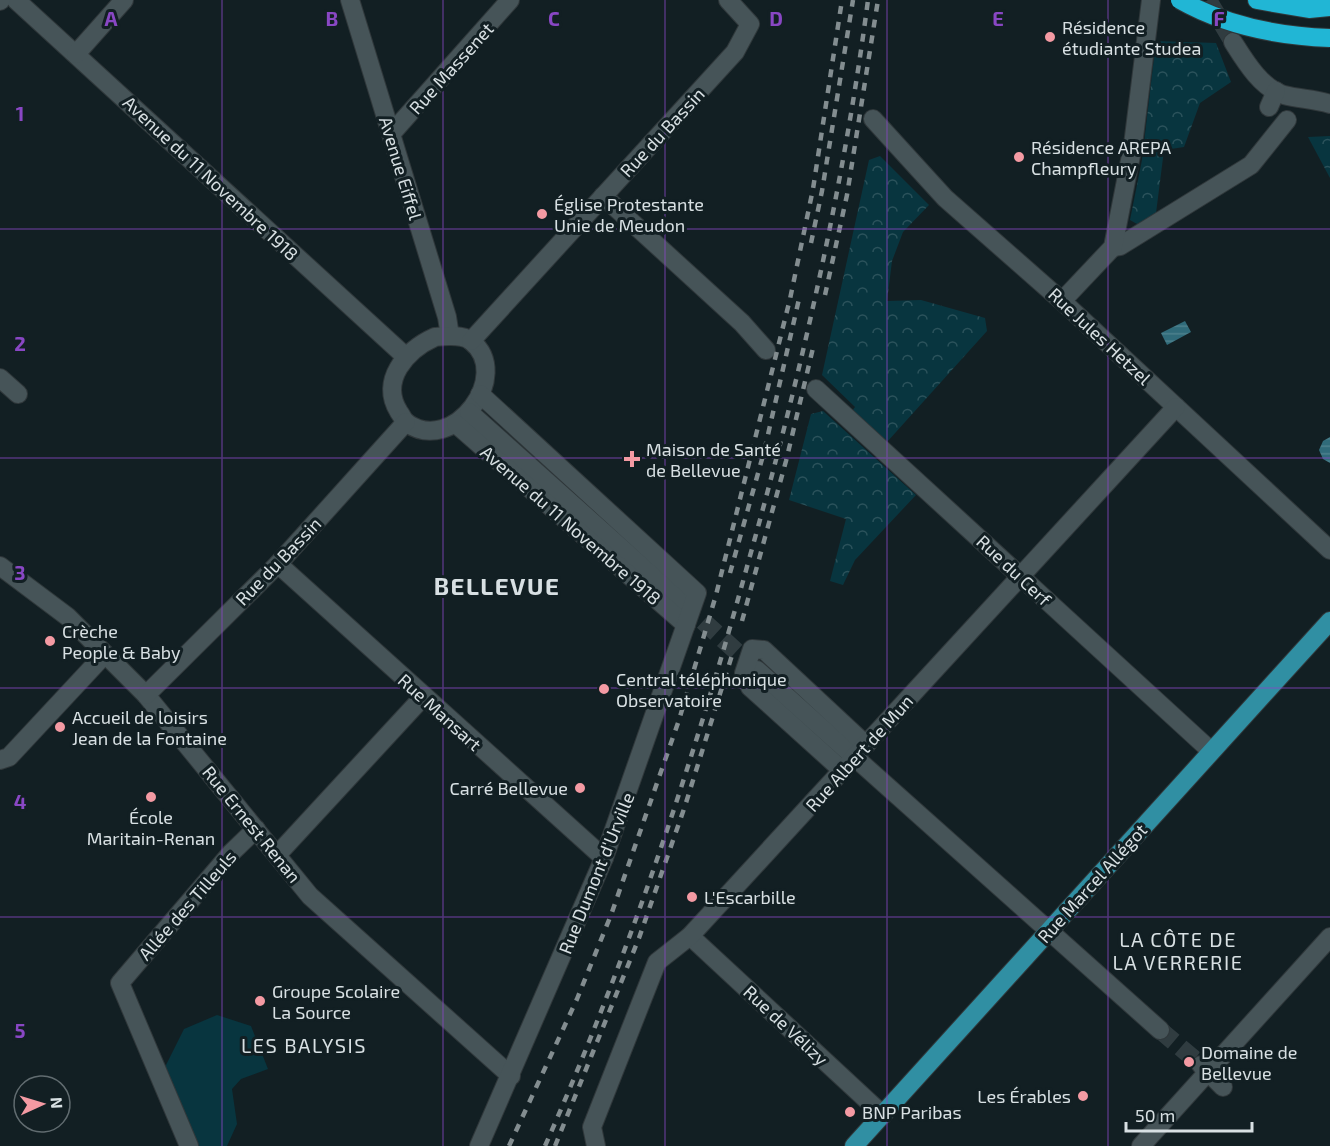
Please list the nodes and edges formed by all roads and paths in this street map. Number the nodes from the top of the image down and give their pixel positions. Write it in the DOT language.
graph roads {
  1 [pos="16,0"];
  2 [pos="124,0"];
  3 [pos="350,0"];
  4 [pos="510,0"];
  5 [pos="728,0"];
  6 [pos="1151,0"];
  7 [pos="1180,0"];
  8 [pos="1257,0"];
  9 [pos="1330,7"];
  10 [pos="1330,38"];
  11 [pos="1233,42"];
  12 [pos="76,54"];
  13 [pos="1330,90"];
  14 [pos="1322,101"];
  15 [pos="873,119"];
  16 [pos="1287,120"];
  17 [pos="391,134"];
  18 [pos="603,196"];
  19 [pos="1113,247"];
  20 [pos="1062,301"];
  21 [pos="450,336"];
  22 [pos="471,341"];
  23 [pos="766,350"];
  24 [pos="405,356"];
  25 [pos="0,378"];
  26 [pos="816,390"];
  27 [pos="18,394"];
  28 [pos="480,394"];
  29 [pos="1176,407"];
  30 [pos="462,418"];
  31 [pos="406,422"];
  32 [pos="1330,550"];
  33 [pos="278,564"];
  34 [pos="0,566"];
  35 [pos="1021,577"];
  36 [pos="690,598"];
  37 [pos="686,625"];
  38 [pos="1327,630"];
  39 [pos="105,654"];
  40 [pos="757,670"];
  41 [pos="146,695"];
  42 [pos="423,697"];
  43 [pos="1211,751"];
  44 [pos="855,758"];
  45 [pos="0,760"];
  46 [pos="256,829"];
  47 [pos="277,855"];
  48 [pos="604,858"];
  49 [pos="1048,931"];
  50 [pos="690,936"];
  51 [pos="1330,937"];
  52 [pos="1160,1030"];
  53 [pos="1204,1067"];
  54 [pos="511,1076"];
  55 [pos="1223,1087"];
  56 [pos="882,1115"];
  57 [pos="189,1146"];
  58 [pos="479,1146"];
  59 [pos="596,1146"];
  60 [pos="854,1146"];
  61 [pos="1141,1146"];
  1 -- 12 [label="street, Avenue du 11 Novembre 1918"];
  2 -- 12 [label="street"];
  3 -- 17 [label="street, Avenue Eiffel"];
  4 -- 17 [label="street, Rue Massenet"];
  5 -- 18 [label="street, Rue du Bassin"];
  6 -- 19 [label="street"];
  7 -- 10 [label="highway, bridge"];
  8 -- 9 [label="highway"];
  11 -- 14 [label="street"];
  12 -- 24 [label="street, Avenue du 11 Novembre 1918"];
  13 -- 14 [label="street"];
  15 -- 20 [label="street, Rue Jules Hetzel"];
  16 -- 19 [label="street"];
  17 -- 21 [label="street, Avenue Eiffel"];
  18 -- 22 [label="street, Rue du Bassin"];
  18 -- 23 [label="street"];
  19 -- 20 [label="street"];
  20 -- 29 [label="street, Rue Jules Hetzel"];
  21 -- 22 [label="street"];
  21 -- 24 [label="street"];
  22 -- 28 [label="street"];
  24 -- 31 [label="street"];
  25 -- 27 [label="street"];
  26 -- 35 [label="street, Rue du Cerf"];
  28 -- 30 [label="street"];
  28 -- 36 [label="street, Avenue du 11 Novembre 1918"];
  29 -- 32 [label="street, Rue Jules Hetzel"];
  29 -- 35 [label="street, Rue Albert de Mun"];
  30 -- 31 [label="street"];
  30 -- 36 [label="street, Avenue du 11 Novembre 1918"];
  30 -- 37 [label="street, Avenue du 11 Novembre 1918"];
  31 -- 33 [label="street, Rue du Bassin"];
  33 -- 41 [label="street, Rue du Bassin"];
  33 -- 42 [label="street, Rue Mansart"];
  34 -- 39 [label="street, Rue Ernest Renan"];
  35 -- 43 [label="street, Rue du Cerf"];
  35 -- 44 [label="street, Rue Albert de Mun"];
  36 -- 37 [label="street, Rue Dumont d'Urville"];
  37 -- 48 [label="street, Rue Dumont d'Urville"];
  38 -- 43 [label="main road, Rue Marcel Allégot"];
  39 -- 41 [label="street, Rue Ernest Renan"];
  39 -- 45 [label="street"];
  40 -- 44 [label="street"];
  41 -- 46 [label="street, Rue Ernest Renan"];
  42 -- 47 [label="street"];
  42 -- 48 [label="street, Rue Mansart"];
  43 -- 49 [label="main road, Rue Marcel Allégot"];
  44 -- 44 [label="street"];
  44 -- 49 [label="street"];
  44 -- 50 [label="street, Rue Albert de Mun"];
  46 -- 47 [label="street, Rue Ernest Renan"];
  46 -- 57 [label="street, Allée des Tilleuls"];
  47 -- 54 [label="street, Rue Ernest Renan"];
  48 -- 54 [label="street, Rue Dumont d'Urville"];
  49 -- 52 [label="street"];
  49 -- 56 [label="main road, Rue Marcel Allégot"];
  50 -- 56 [label="street, Rue de Vélizy"];
  50 -- 59 [label="street, Rue Albert de Mun"];
  51 -- 53 [label="street"];
  53 -- 55 [label="street"];
  53 -- 61 [label="street"];
  54 -- 58 [label="street, Rue Dumont d'Urville"];
  56 -- 60 [label="main road, Rue Marcel Allégot"];
}
